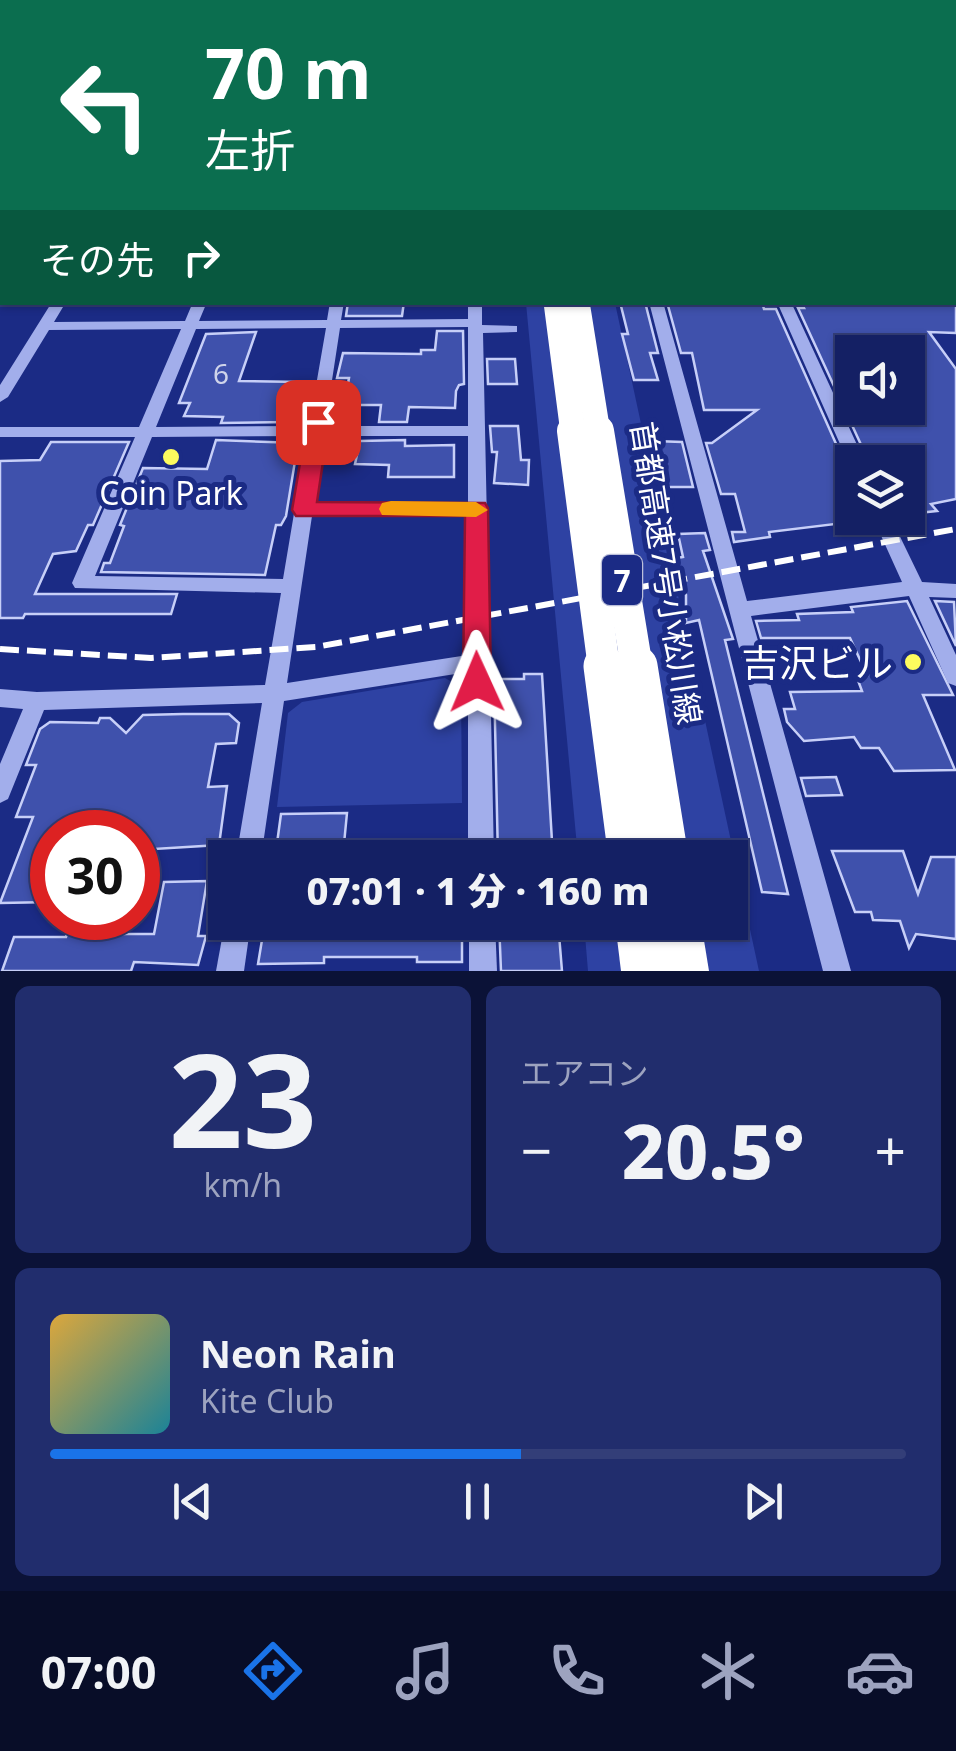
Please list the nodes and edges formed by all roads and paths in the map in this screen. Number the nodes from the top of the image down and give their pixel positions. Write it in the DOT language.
graph roads {
  1 [pos="57,305"];
  2 [pos="199,305"];
  3 [pos="337,305"];
  4 [pos="475,305"];
  5 [pos="556,305"];
  6 [pos="577,305"];
  7 [pos="657,305"];
  8 [pos="785,305"];
  9 [pos="334,324"];
  10 [pos="190,325"];
  11 [pos="44,326"];
  12 [pos="475,326"];
  13 [pos="512,329"];
  14 [pos="6,378"];
  15 [pos="0,398"];
  16 [pos="146,430"];
  17 [pos="317,430"];
  18 [pos="476,430"];
  19 [pos="0,432"];
  20 [pos="849,445"];
  21 [pos="476,508"];
  22 [pos="304,510"];
  23 [pos="890,535"];
  24 [pos="292,586"];
  25 [pos="914,589"];
  26 [pos="956,591"];
  27 [pos="739,610"];
  28 [pos="477,662"];
  29 [pos="956,677"];
  30 [pos="275,694"];
  31 [pos="0,698"];
  32 [pos="36,701"];
  33 [pos="0,792"];
  34 [pos="251,840"];
  35 [pos="480,840"];
  36 [pos="628,840"];
  37 [pos="665,840"];
  38 [pos="235,940"];
  39 [pos="482,940"];
  40 [pos="640,940"];
  41 [pos="681,940"];
  42 [pos="230,971"];
  43 [pos="483,971"];
  44 [pos="644,971"];
  45 [pos="686,971"];
  46 [pos="836,971"];
  1 -- 11 [label="street"];
  2 -- 10 [label="street"];
  3 -- 9 [label="street"];
  4 -- 12 [label="street"];
  5 -- 36 [label="highway, 7, bridge"];
  6 -- 37 [label="highway, 首都高速7号小松川線 / 7, bridge"];
  7 -- 27 [label="street"];
  8 -- 20 [label="street"];
  9 -- 10 [label="street"];
  9 -- 12 [label="street"];
  9 -- 17 [label="street"];
  10 -- 11 [label="street"];
  10 -- 16 [label="street"];
  11 -- 14 [label="street"];
  12 -- 13 [label="street"];
  12 -- 18 [label="street"];
  14 -- 15 [label="street"];
  16 -- 17 [label="street"];
  16 -- 19 [label="street"];
  16 -- 24 [label="street"];
  17 -- 18 [label="street"];
  17 -- 22 [label="street"];
  18 -- 21 [label="street"];
  21 -- 22 [label="street"];
  21 -- 28 [label="street"];
  22 -- 24 [label="street"];
  23 -- 25 [label="street"];
  24 -- 30 [label="street"];
  25 -- 26 [label="street"];
  25 -- 27 [label="street"];
  25 -- 29 [label="street"];
  27 -- 46 [label="street"];
  28 -- 30 [label="street"];
  28 -- 35 [label="street"];
  30 -- 32 [label="street"];
  30 -- 34 [label="street"];
  31 -- 32 [label="street"];
  32 -- 33 [label="street"];
  38 -- 42 [label="street"];
  39 -- 43 [label="street"];
  40 -- 44 [label="highway"];
  41 -- 45 [label="highway"];
}
